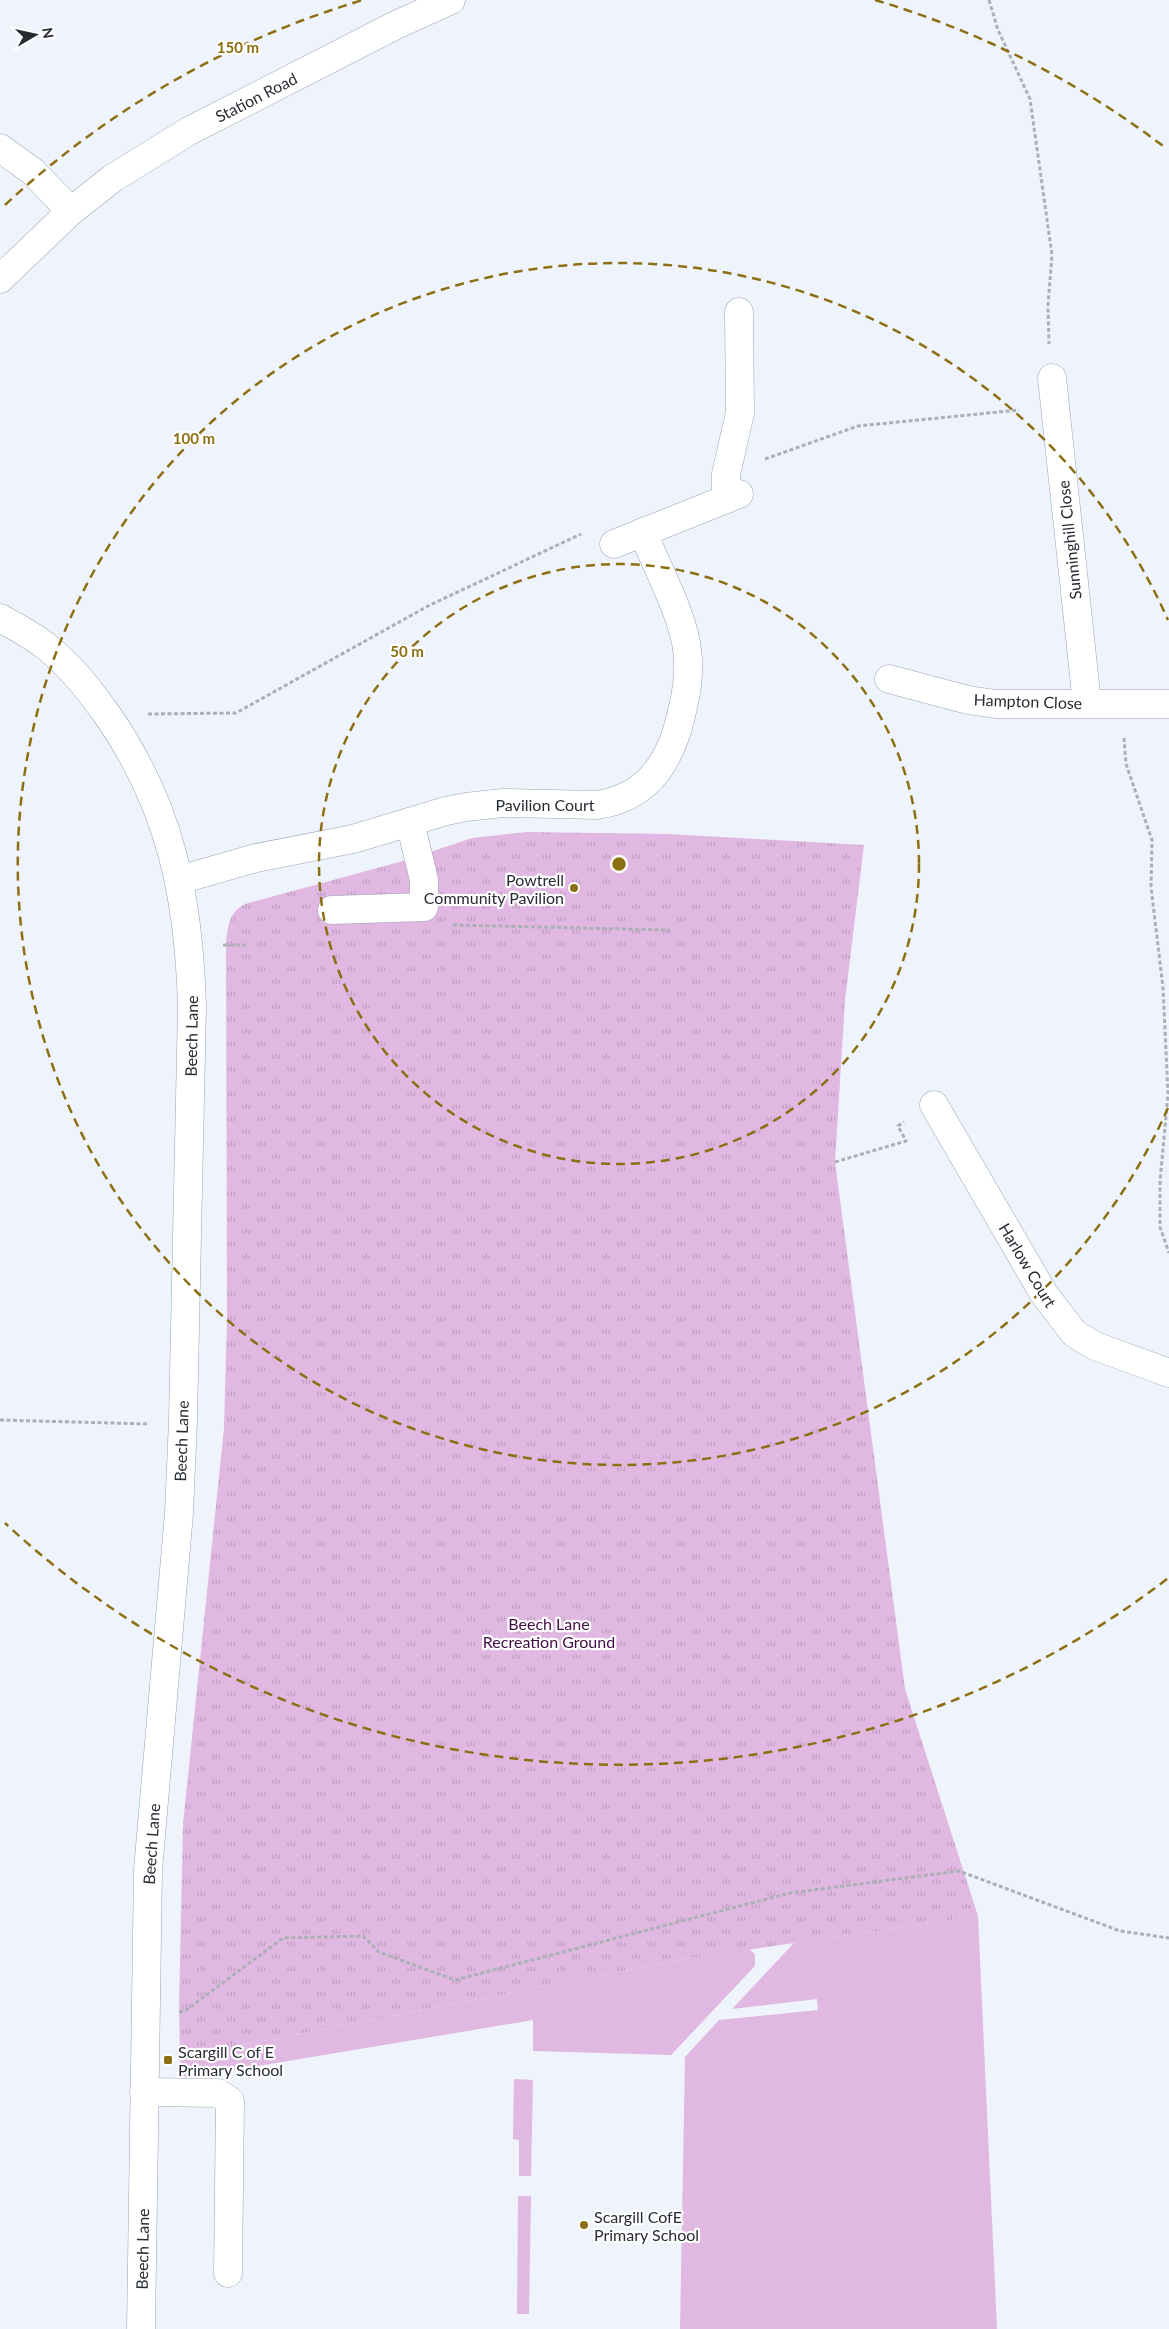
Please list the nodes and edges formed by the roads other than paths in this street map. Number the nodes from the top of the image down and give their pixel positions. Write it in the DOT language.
graph roads {
  1 [pos="451,0"];
  2 [pos="0,148"];
  3 [pos="70,211"];
  4 [pos="0,279"];
  5 [pos="739,312"];
  6 [pos="1052,378"];
  7 [pos="643,532"];
  8 [pos="614,544"];
  9 [pos="0,618"];
  10 [pos="889,679"];
  11 [pos="1087,703"];
  12 [pos="1169,704"];
  13 [pos="410,822"];
  14 [pos="179,880"];
  15 [pos="332,910"];
  16 [pos="934,1105"];
  17 [pos="1169,1373"];
  18 [pos="144,2092"];
  19 [pos="228,2273"];
  20 [pos="141,2329"];
  1 -- 3 [label="street, Station Road"];
  2 -- 3 [label="street"];
  3 -- 4 [label="street, Station Road"];
  5 -- 7 [label="street"];
  6 -- 11 [label="street, Sunninghill Close"];
  7 -- 8 [label="street"];
  7 -- 13 [label="street, Pavilion Court"];
  9 -- 14 [label="street, Beech Lane"];
  10 -- 11 [label="street, Hampton Close"];
  11 -- 12 [label="street, Hampton Close"];
  13 -- 14 [label="street, Pavilion Court"];
  13 -- 15 [label="street"];
  14 -- 18 [label="street, Beech Lane"];
  16 -- 17 [label="street, Harlow Court"];
  18 -- 19 [label="street"];
  18 -- 20 [label="street, Beech Lane"];
}
